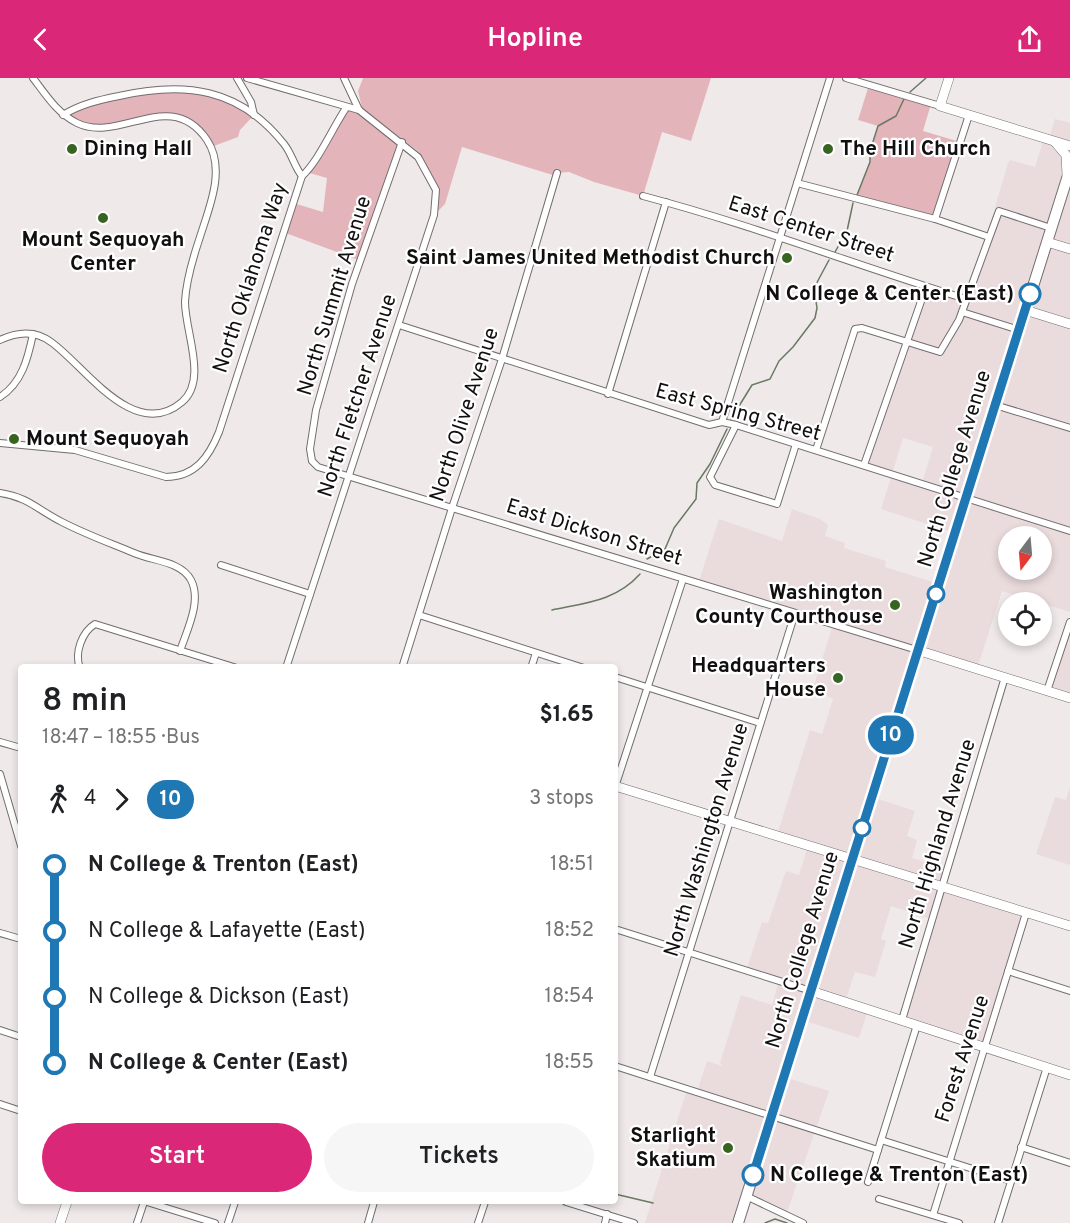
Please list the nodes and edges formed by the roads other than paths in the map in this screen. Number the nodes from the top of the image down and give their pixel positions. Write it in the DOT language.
graph roads {
  1 [pos="33,78"];
  2 [pos="237,78"];
  3 [pos="247,78"];
  4 [pos="344,78"];
  5 [pos="830,78"];
  6 [pos="846,78"];
  7 [pos="947,82"];
  8 [pos="940,106"];
  9 [pos="346,108"];
  10 [pos="358,110"];
  11 [pos="957,111"];
  12 [pos="63,115"];
  13 [pos="254,115"];
  14 [pos="969,115"];
  15 [pos="1053,140"];
  16 [pos="402,142"];
  17 [pos="1070,146"];
  18 [pos="1070,164"];
  19 [pos="557,173"];
  20 [pos="1068,173"];
  21 [pos="302,176"];
  22 [pos="796,183"];
  23 [pos="643,196"];
  24 [pos="666,202"];
  25 [pos="935,219"];
  26 [pos="1051,228"];
  27 [pos="780,236"];
  28 [pos="988,237"];
  29 [pos="1047,242"];
  30 [pos="1070,249"];
  31 [pos="926,287"];
  32 [pos="966,299"];
  33 [pos="1025,310"];
  34 [pos="962,312"];
  35 [pos="1070,324"];
  36 [pos="399,325"];
  37 [pos="1018,330"];
  38 [pos="33,334"];
  39 [pos="0,340"];
  40 [pos="907,342"];
  41 [pos="502,359"];
  42 [pos="608,394"];
  43 [pos="0,397"];
  44 [pos="995,405"];
  45 [pos="722,422"];
  46 [pos="736,425"];
  47 [pos="1070,428"];
  48 [pos="0,443"];
  49 [pos="796,444"];
  50 [pos="816,450"];
  51 [pos="312,461"];
  52 [pos="864,465"];
  53 [pos="349,478"];
  54 [pos="0,493"];
  55 [pos="967,498"];
  56 [pos="452,508"];
  57 [pos="1070,531"];
  58 [pos="221,565"];
  59 [pos="683,579"];
  60 [pos="310,594"];
  61 [pos="795,613"];
  62 [pos="419,615"];
  63 [pos="1070,622"];
  64 [pos="917,650"];
  65 [pos="180,651"];
  66 [pos="536,653"];
  67 [pos="79,664"];
  68 [pos="224,664"];
  69 [pos="287,664"];
  70 [pos="403,664"];
  71 [pos="532,664"];
  72 [pos="571,664"];
  73 [pos="1005,677"];
  74 [pos="618,678"];
  75 [pos="648,687"];
  76 [pos="1047,691"];
  77 [pos="1070,698"];
  78 [pos="760,723"];
  79 [pos="0,742"];
  80 [pos="18,747"];
  81 [pos="0,774"];
  82 [pos="618,777"];
  83 [pos="618,787"];
  84 [pos="730,820"];
  85 [pos="18,836"];
  86 [pos="852,859"];
  87 [pos="943,888"];
  88 [pos="1026,913"];
  89 [pos="1070,926"];
  90 [pos="618,930"];
  91 [pos="0,933"];
  92 [pos="18,938"];
  93 [pos="689,953"];
  94 [pos="1008,971"];
  95 [pos="811,991"];
  96 [pos="1070,991"];
  97 [pos="902,1020"];
  98 [pos="917,1025"];
  99 [pos="0,1030"];
  100 [pos="18,1035"];
  101 [pos="984,1047"];
  102 [pos="618,1067"];
  103 [pos="1047,1067"];
  104 [pos="1070,1075"];
  105 [pos="651,1077"];
  106 [pos="0,1104"];
  107 [pos="18,1110"];
  108 [pos="771,1116"];
  109 [pos="881,1140"];
  110 [pos="1021,1147"];
  111 [pos="878,1150"];
  112 [pos="949,1161"];
  113 [pos="1070,1163"];
  114 [pos="1011,1181"];
  115 [pos="868,1182"];
  116 [pos="746,1196"];
  117 [pos="879,1198"];
  118 [pos="66,1204"];
  119 [pos="144,1204"];
  120 [pos="152,1204"];
  121 [pos="234,1204"];
  122 [pos="373,1204"];
  123 [pos="483,1204"];
  124 [pos="573,1204"];
  125 [pos="607,1214"];
  126 [pos="933,1215"];
  127 [pos="60,1223"];
  128 [pos="137,1223"];
  129 [pos="215,1223"];
  130 [pos="228,1223"];
  131 [pos="368,1223"];
  132 [pos="478,1223"];
  133 [pos="605,1223"];
  134 [pos="634,1223"];
  135 [pos="738,1223"];
  136 [pos="803,1223"];
  137 [pos="959,1223"];
  138 [pos="998,1223"];
  1 -- 12 [label="street"];
  2 -- 13 [label="street"];
  3 -- 9 [label="street"];
  4 -- 10 [label="street"];
  5 -- 22 [label="street"];
  6 -- 8 [label="street"];
  7 -- 8 [label="street"];
  7 -- 11 [label="street"];
  8 -- 11 [label="street"];
  9 -- 10 [label="street"];
  9 -- 21 [label="street, North Oklahoma Way"];
  10 -- 16 [label="street, North Fletcher Avenue"];
  11 -- 14 [label="street"];
  12 -- 13 [label="street"];
  12 -- 38 [label="street"];
  13 -- 21 [label="street"];
  14 -- 15 [label="street"];
  14 -- 25 [label="street"];
  15 -- 17 [label="street"];
  15 -- 20 [label="street"];
  16 -- 36 [label="street, North Fletcher Avenue"];
  16 -- 51 [label="street, North Summit Avenue"];
  18 -- 20 [label="street"];
  19 -- 41 [label="street, North Olive Avenue"];
  20 -- 26 [label="main road, North College Avenue"];
  21 -- 48 [label="street, North Oklahoma Way"];
  22 -- 25 [label="street"];
  22 -- 27 [label="street"];
  23 -- 24 [label="street, East Center Street"];
  24 -- 27 [label="street, East Center Street"];
  24 -- 42 [label="street"];
  25 -- 28 [label="street"];
  26 -- 28 [label="street"];
  26 -- 29 [label="main road, North College Avenue"];
  27 -- 31 [label="street, East Center Street"];
  27 -- 45 [label="street"];
  28 -- 32 [label="street"];
  29 -- 30 [label="street"];
  29 -- 33 [label="main road, North College Avenue"];
  31 -- 32 [label="street, East Center Street"];
  31 -- 40 [label="street"];
  32 -- 34 [label="street"];
  33 -- 35 [label="street"];
  33 -- 37 [label="main road, North College Avenue"];
  34 -- 37 [label="street"];
  34 -- 40 [label="street"];
  36 -- 41 [label="street, East Spring Street"];
  36 -- 53 [label="street, North Fletcher Avenue"];
  37 -- 44 [label="main road, North College Avenue"];
  38 -- 39 [label="street"];
  38 -- 43 [label="street"];
  40 -- 50 [label="street"];
  40 -- 52 [label="street"];
  41 -- 42 [label="street, East Spring Street"];
  41 -- 56 [label="street, North Olive Avenue"];
  42 -- 45 [label="street, East Spring Street"];
  44 -- 47 [label="street"];
  44 -- 55 [label="main road, North College Avenue"];
  45 -- 46 [label="street, East Spring Street"];
  46 -- 49 [label="street, East Spring Street"];
  46 -- 49 [label="street"];
  49 -- 50 [label="street, East Spring Street"];
  50 -- 52 [label="street, East Spring Street"];
  51 -- 53 [label="street, East Dickson Street"];
  52 -- 55 [label="street, East Spring Street"];
  53 -- 56 [label="street, East Dickson Street"];
  53 -- 60 [label="street, North Fletcher Avenue"];
  54 -- 65 [label="street"];
  55 -- 57 [label="street, East Spring Street"];
  55 -- 64 [label="main road, North College Avenue"];
  56 -- 59 [label="street, East Dickson Street"];
  56 -- 62 [label="street, North Olive Avenue"];
  58 -- 60 [label="street"];
  59 -- 61 [label="street, East Dickson Street"];
  59 -- 75 [label="street"];
  60 -- 69 [label="street, North Fletcher Avenue"];
  61 -- 64 [label="street, East Dickson Street"];
  61 -- 78 [label="street, North Washington Avenue"];
  62 -- 66 [label="street"];
  62 -- 70 [label="street, North Olive Avenue"];
  63 -- 76 [label="street"];
  64 -- 73 [label="street, East Dickson Street"];
  64 -- 86 [label="main road, North College Avenue"];
  65 -- 67 [label="street"];
  65 -- 68 [label="street"];
  66 -- 71 [label="street"];
  66 -- 72 [label="street"];
  73 -- 76 [label="street, East Dickson Street"];
  73 -- 87 [label="street, North Highland Avenue"];
  74 -- 75 [label="street"];
  75 -- 78 [label="street"];
  75 -- 82 [label="street"];
  76 -- 77 [label="street, East Dickson Street"];
  78 -- 84 [label="street, North Washington Avenue"];
  79 -- 80 [label="street"];
  81 -- 85 [label="street"];
  83 -- 84 [label="street"];
  84 -- 86 [label="street"];
  84 -- 93 [label="street, North Washington Avenue"];
  86 -- 87 [label="street"];
  86 -- 95 [label="main road, North College Avenue"];
  87 -- 88 [label="street"];
  87 -- 97 [label="street, North Highland Avenue"];
  88 -- 89 [label="street"];
  88 -- 94 [label="street, Forest Avenue"];
  90 -- 93 [label="street"];
  91 -- 92 [label="street"];
  93 -- 95 [label="street"];
  93 -- 105 [label="street, North Washington Avenue"];
  94 -- 96 [label="street"];
  94 -- 101 [label="street, Forest Avenue"];
  95 -- 97 [label="street"];
  95 -- 108 [label="main road, North College Avenue"];
  97 -- 98 [label="street"];
  98 -- 101 [label="street"];
  98 -- 109 [label="street"];
  99 -- 100 [label="street"];
  101 -- 103 [label="street"];
  101 -- 112 [label="street, Forest Avenue"];
  102 -- 105 [label="street"];
  103 -- 104 [label="street"];
  103 -- 110 [label="street"];
  105 -- 108 [label="street"];
  106 -- 107 [label="street"];
  108 -- 111 [label="street"];
  108 -- 116 [label="main road, North College Avenue"];
  109 -- 111 [label="street"];
  109 -- 112 [label="street"];
  110 -- 113 [label="street"];
  110 -- 114 [label="street"];
  111 -- 115 [label="street"];
  112 -- 114 [label="street"];
  112 -- 126 [label="street, Forest Avenue"];
  114 -- 138 [label="street"];
  116 -- 135 [label="main road, North College Avenue"];
  116 -- 136 [label="street"];
  117 -- 126 [label="street"];
  118 -- 127 [label="street"];
  119 -- 128 [label="street"];
  120 -- 129 [label="street"];
  121 -- 130 [label="street"];
  122 -- 131 [label="street"];
  123 -- 132 [label="street"];
  124 -- 125 [label="street"];
  125 -- 133 [label="street"];
  125 -- 134 [label="street"];
  126 -- 137 [label="street"];
}
